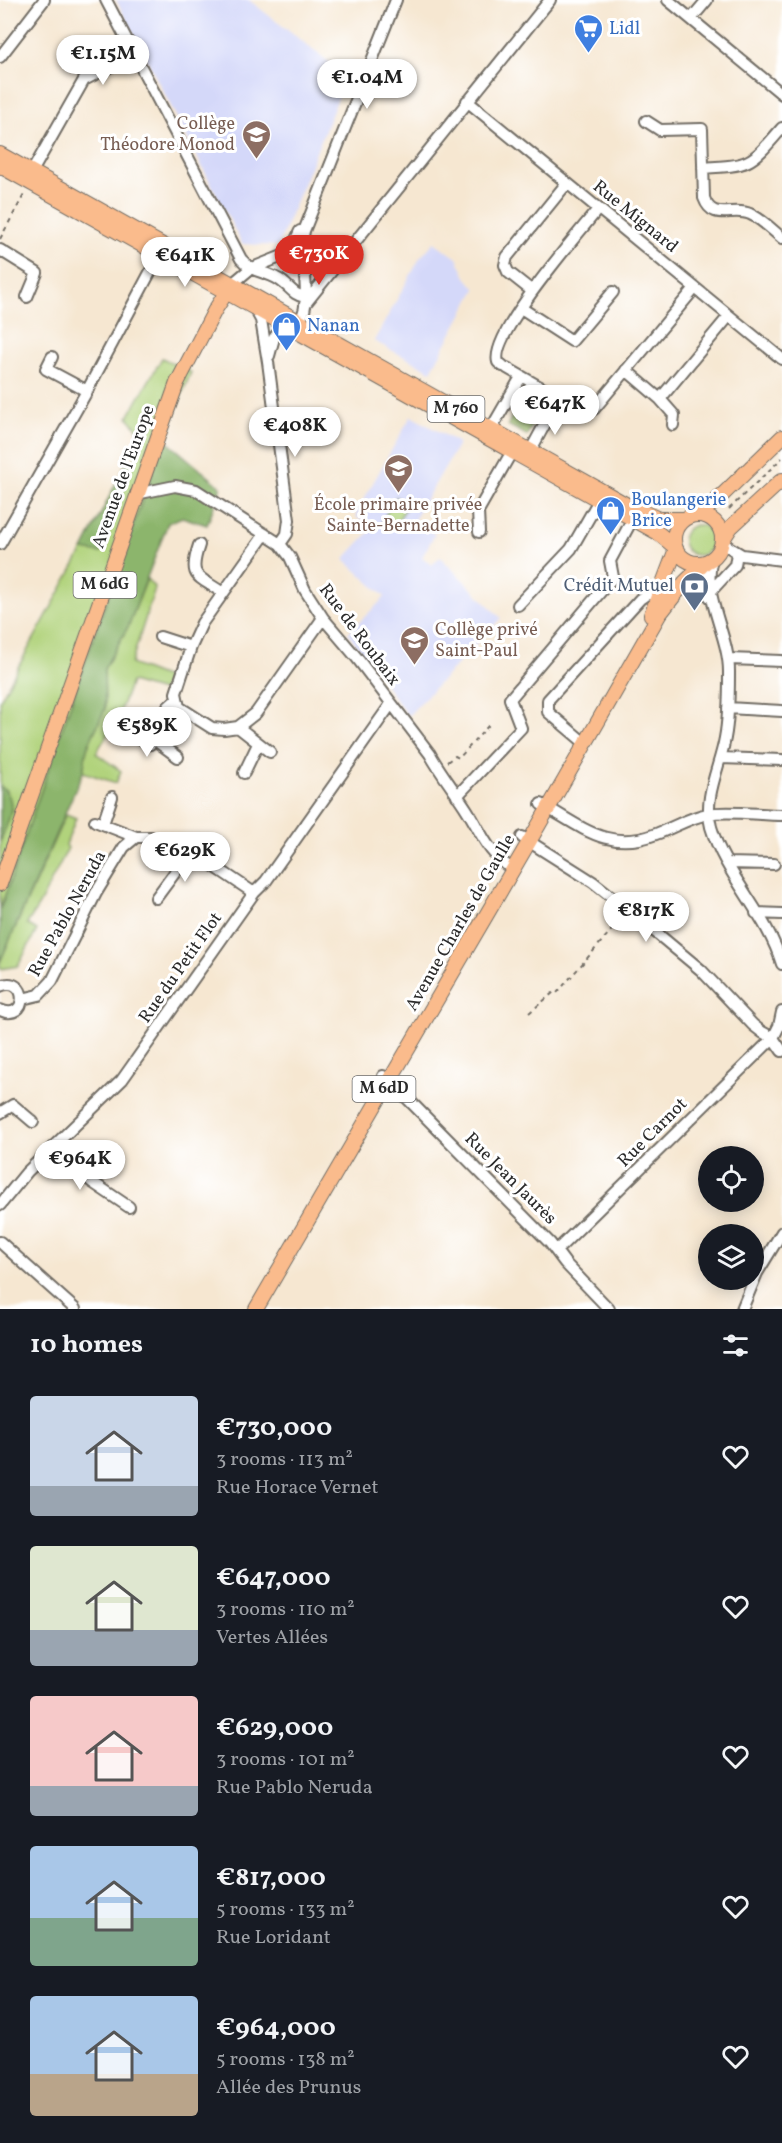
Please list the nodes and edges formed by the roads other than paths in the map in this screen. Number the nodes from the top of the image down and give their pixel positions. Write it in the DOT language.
graph roads {
  1 [pos="44,0"];
  2 [pos="106,0"];
  3 [pos="396,0"];
  4 [pos="550,0"];
  5 [pos="668,0"];
  6 [pos="707,0"];
  7 [pos="692,19"];
  8 [pos="134,54"];
  9 [pos="0,57"];
  10 [pos="782,94"];
  11 [pos="467,101"];
  12 [pos="645,121"];
  13 [pos="782,128"];
  14 [pos="0,154"];
  15 [pos="0,166"];
  16 [pos="703,168"];
  17 [pos="30,178"];
  18 [pos="567,183"];
  19 [pos="598,209"];
  20 [pos="312,210"];
  21 [pos="782,238"];
  22 [pos="0,250"];
  23 [pos="162,251"];
  24 [pos="250,269"];
  25 [pos="229,288"];
  26 [pos="695,288"];
  27 [pos="532,291"];
  28 [pos="613,292"];
  29 [pos="27,297"];
  30 [pos="305,300"];
  31 [pos="521,308"];
  32 [pos="255,309"];
  33 [pos="729,316"];
  34 [pos="291,322"];
  35 [pos="52,357"];
  36 [pos="782,358"];
  37 [pos="268,362"];
  38 [pos="626,370"];
  39 [pos="521,377"];
  40 [pos="87,391"];
  41 [pos="559,398"];
  42 [pos="660,399"];
  43 [pos="673,425"];
  44 [pos="488,434"];
  45 [pos="782,437"];
  46 [pos="514,448"];
  47 [pos="528,455"];
  48 [pos="782,480"];
  49 [pos="136,494"];
  50 [pos="601,496"];
  51 [pos="690,517"];
  52 [pos="632,520"];
  53 [pos="479,532"];
  54 [pos="265,534"];
  55 [pos="722,542"];
  56 [pos="0,544"];
  57 [pos="280,544"];
  58 [pos="199,545"];
  59 [pos="675,548"];
  60 [pos="737,553"];
  61 [pos="782,560"];
  62 [pos="701,563"];
  63 [pos="678,591"];
  64 [pos="223,593"];
  65 [pos="712,593"];
  66 [pos="660,595"];
  67 [pos="518,604"];
  68 [pos="322,618"];
  69 [pos="160,637"];
  70 [pos="191,647"];
  71 [pos="729,659"];
  72 [pos="782,661"];
  73 [pos="176,700"];
  74 [pos="391,704"];
  75 [pos="728,708"];
  76 [pos="782,711"];
  77 [pos="238,727"];
  78 [pos="132,733"];
  79 [pos="580,739"];
  80 [pos="155,740"];
  81 [pos="258,744"];
  82 [pos="270,752"];
  83 [pos="178,757"];
  84 [pos="721,758"];
  85 [pos="782,760"];
  86 [pos="244,773"];
  87 [pos="457,796"];
  88 [pos="112,797"];
  89 [pos="545,806"];
  90 [pos="709,813"];
  91 [pos="782,815"];
  92 [pos="136,837"];
  93 [pos="526,839"];
  94 [pos="190,852"];
  95 [pos="727,863"];
  96 [pos="774,864"];
  97 [pos="510,867"];
  98 [pos="0,884"];
  99 [pos="254,894"];
  100 [pos="156,898"];
  101 [pos="756,913"];
  102 [pos="782,914"];
  103 [pos="782,964"];
  104 [pos="0,986"];
  105 [pos="22,999"];
  106 [pos="0,1010"];
  107 [pos="782,1018"];
  108 [pos="773,1038"];
  109 [pos="782,1051"];
  110 [pos="386,1078"];
  111 [pos="0,1113"];
  112 [pos="33,1122"];
  113 [pos="54,1147"];
  114 [pos="0,1204"];
  115 [pos="129,1207"];
  116 [pos="782,1232"];
  117 [pos="0,1242"];
  118 [pos="556,1251"];
  119 [pos="75,1309"];
  120 [pos="247,1309"];
  121 [pos="256,1309"];
  122 [pos="609,1309"];
  123 [pos="742,1309"];
  1 -- 9 [label="street"];
  2 -- 8 [label="street"];
  3 -- 20 [label="street"];
  4 -- 11 [label="street"];
  5 -- 7 [label="street"];
  6 -- 7 [label="street"];
  7 -- 10 [label="street"];
  8 -- 17 [label="street"];
  8 -- 24 [label="street"];
  11 -- 18 [label="street, Rue Mignard"];
  11 -- 30 [label="street"];
  12 -- 16 [label="street"];
  13 -- 16 [label="street"];
  14 -- 17 [label="main road, M 760"];
  15 -- 17 [label="main road, M 760"];
  16 -- 21 [label="street"];
  17 -- 23 [label="main road, M 760"];
  18 -- 19 [label="street, Rue Mignard"];
  18 -- 27 [label="street"];
  19 -- 26 [label="street, Rue Mignard"];
  19 -- 27 [label="street"];
  20 -- 24 [label="street"];
  20 -- 30 [label="street"];
  22 -- 29 [label="street"];
  23 -- 25 [label="main road, M 760"];
  23 -- 40 [label="street"];
  24 -- 25 [label="street"];
  24 -- 30 [label="street"];
  25 -- 32 [label="main road, M 760"];
  25 -- 34 [label="main road, M 760"];
  25 -- 49 [label="main road, Avenue de l'Europe / M 6dG"];
  26 -- 33 [label="street, Rue Mignard"];
  26 -- 38 [label="street"];
  27 -- 31 [label="street"];
  28 -- 31 [label="street"];
  30 -- 34 [label="street"];
  31 -- 39 [label="street"];
  32 -- 34 [label="main road, M 760"];
  32 -- 37 [label="street"];
  33 -- 36 [label="street, Rue Mignard"];
  33 -- 42 [label="street"];
  34 -- 37 [label="street"];
  34 -- 44 [label="main road, M 760"];
  35 -- 40 [label="street"];
  37 -- 57 [label="street"];
  38 -- 41 [label="street"];
  38 -- 42 [label="street"];
  39 -- 41 [label="street"];
  39 -- 44 [label="street"];
  40 -- 56 [label="street"];
  41 -- 47 [label="street"];
  42 -- 43 [label="street"];
  44 -- 46 [label="main road, M 760"];
  45 -- 51 [label="main road"];
  46 -- 47 [label="main road, M 760"];
  46 -- 53 [label="street"];
  47 -- 50 [label="main road, M 760"];
  48 -- 55 [label="main road"];
  49 -- 54 [label="street, Rue de Roubaix"];
  49 -- 98 [label="main road, Avenue de l'Europe / M 6dG"];
  50 -- 51 [label="main road, M 760"];
  50 -- 52 [label="main road, M 760"];
  50 -- 67 [label="street"];
  51 -- 55 [label="main road"];
  51 -- 59 [label="main road"];
  52 -- 59 [label="main road, M 760"];
  52 -- 87 [label="street"];
  54 -- 57 [label="street, Rue de Roubaix"];
  54 -- 64 [label="street"];
  55 -- 60 [label="street"];
  55 -- 62 [label="main road"];
  57 -- 68 [label="street, Rue de Roubaix"];
  58 -- 64 [label="street"];
  59 -- 62 [label="main road"];
  59 -- 66 [label="main road, Avenue Charles de Gaulle"];
  60 -- 61 [label="street"];
  60 -- 65 [label="street"];
  62 -- 63 [label="main road, Avenue Charles de Gaulle"];
  62 -- 65 [label="street"];
  62 -- 65 [label="street"];
  63 -- 65 [label="street"];
  63 -- 89 [label="main road, Avenue Charles de Gaulle"];
  64 -- 70 [label="street"];
  65 -- 71 [label="street"];
  66 -- 79 [label="main road, Avenue Charles de Gaulle"];
  66 -- 79 [label="street"];
  68 -- 74 [label="street, Rue de Roubaix"];
  68 -- 77 [label="street"];
  69 -- 70 [label="street"];
  70 -- 73 [label="street"];
  71 -- 72 [label="street"];
  71 -- 75 [label="street"];
  73 -- 77 [label="street"];
  73 -- 80 [label="street"];
  74 -- 87 [label="street, Rue de Roubaix"];
  74 -- 99 [label="street, Rue du Petit Flot"];
  75 -- 76 [label="street"];
  75 -- 84 [label="street"];
  77 -- 81 [label="street"];
  78 -- 80 [label="street"];
  79 -- 89 [label="main road, Avenue Charles de Gaulle"];
  80 -- 83 [label="street"];
  81 -- 82 [label="street"];
  81 -- 86 [label="street"];
  84 -- 85 [label="street"];
  84 -- 90 [label="street"];
  87 -- 97 [label="street, Rue de Roubaix"];
  88 -- 92 [label="street, Rue Pablo Neruda"];
  89 -- 90 [label="street"];
  89 -- 93 [label="main road, Avenue Charles de Gaulle"];
  90 -- 91 [label="street"];
  90 -- 95 [label="street"];
  92 -- 94 [label="street, Rue Pablo Neruda"];
  92 -- 105 [label="street, Rue Pablo Neruda"];
  93 -- 97 [label="main road, Avenue Charles de Gaulle"];
  93 -- 108 [label="street"];
  94 -- 99 [label="street, Rue Pablo Neruda"];
  94 -- 100 [label="street"];
  95 -- 96 [label="street"];
  95 -- 101 [label="street"];
  97 -- 110 [label="main road, Avenue Charles de Gaulle"];
  99 -- 113 [label="street, Rue du Petit Flot"];
  101 -- 102 [label="street"];
  101 -- 103 [label="street"];
  104 -- 105 [label="street, Rue Pablo Neruda"];
  105 -- 106 [label="street, Rue Pablo Neruda"];
  107 -- 108 [label="street"];
  108 -- 109 [label="street"];
  108 -- 118 [label="street, Rue Carnot"];
  110 -- 118 [label="street, Rue Jean Jaurès"];
  110 -- 120 [label="main road, Avenue Charles de Gaulle"];
  110 -- 121 [label="main road, Avenue Charles de Gaulle / M 6dD"];
  111 -- 112 [label="street"];
  113 -- 114 [label="street, Rue du Petit Flot"];
  113 -- 115 [label="street"];
  116 -- 123 [label="street"];
  117 -- 119 [label="street"];
  118 -- 122 [label="street, Rue Jean Jaurès"];
}
